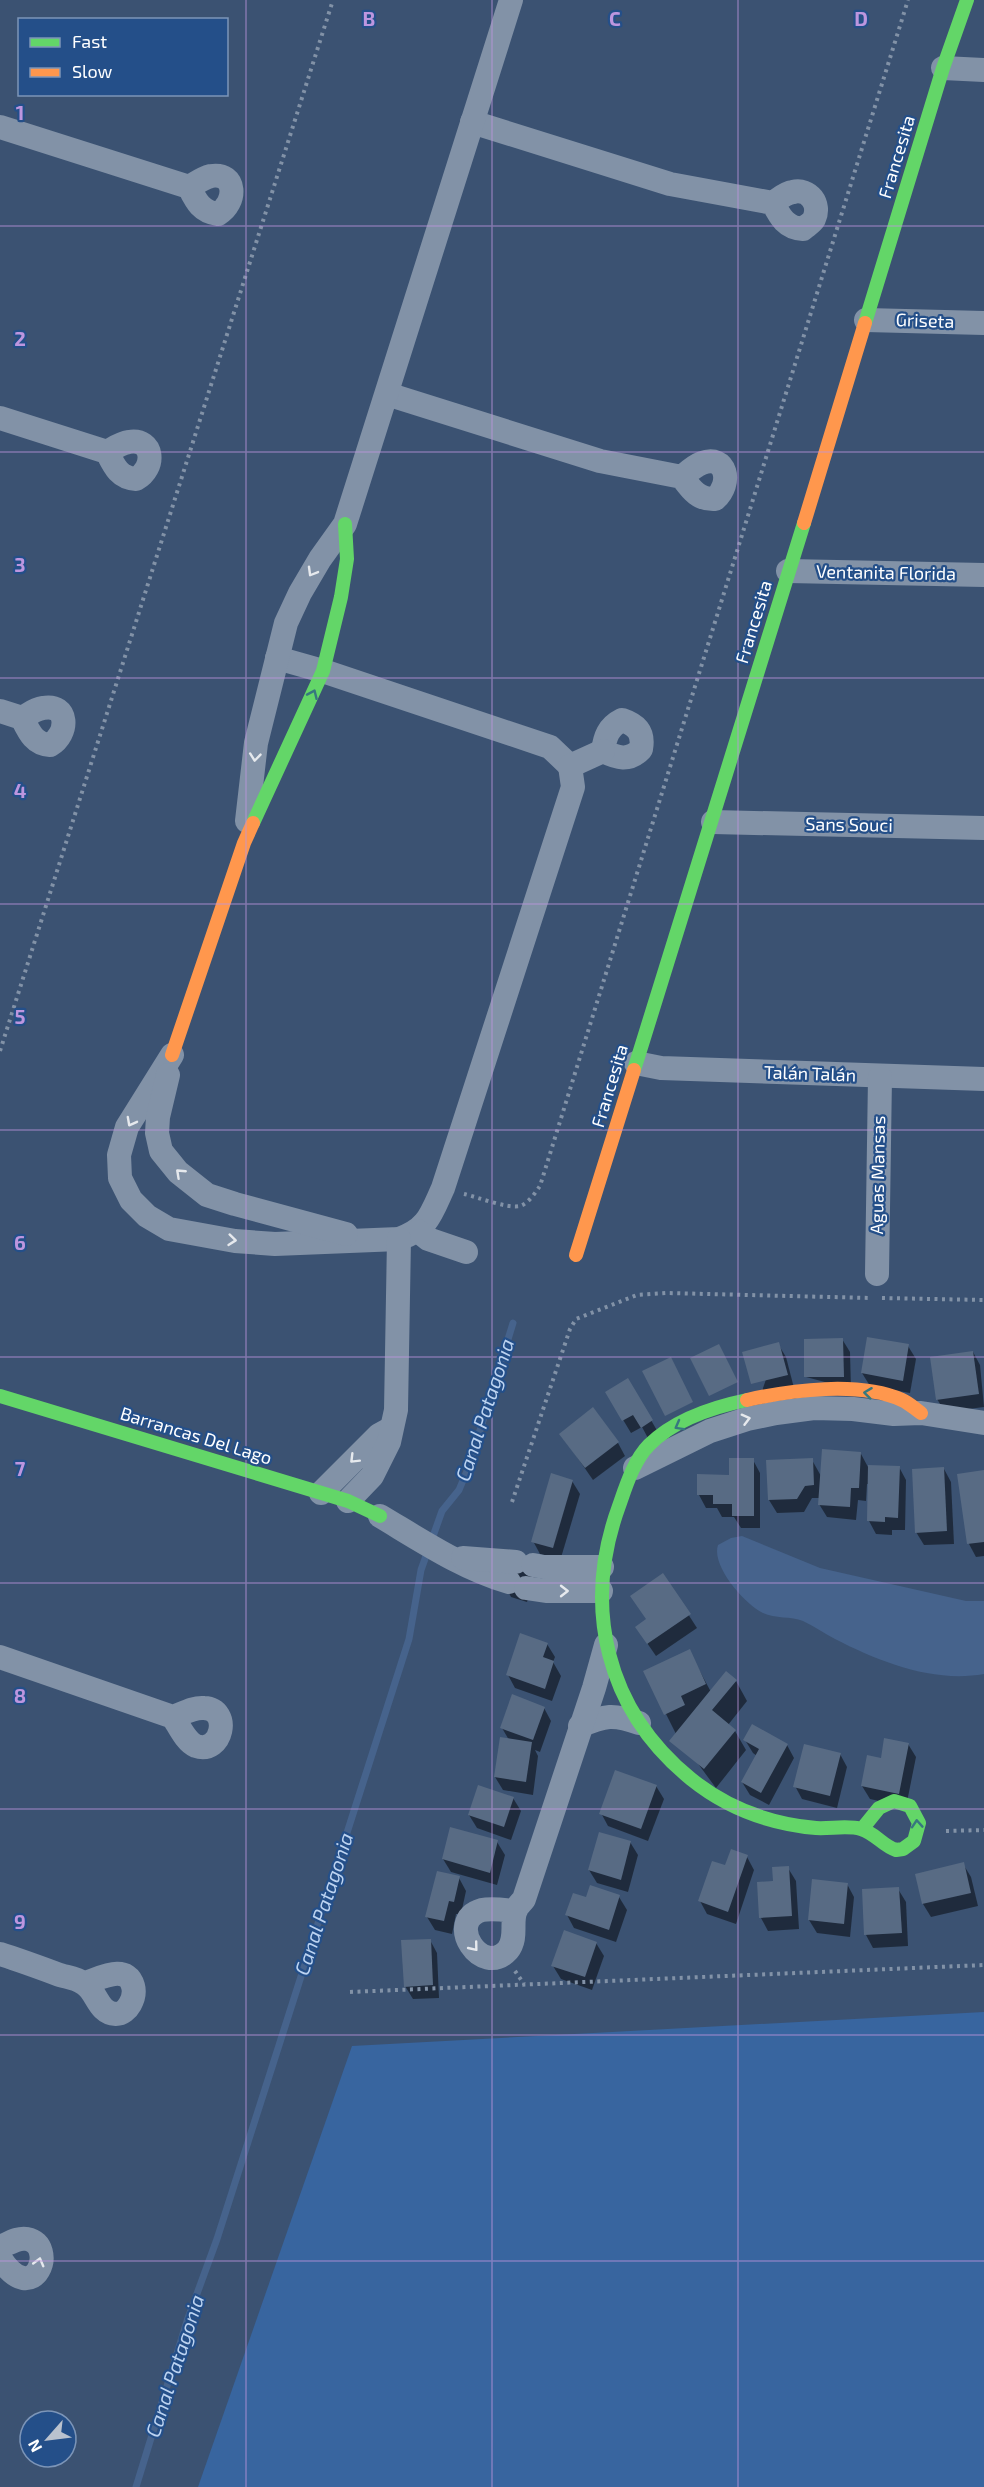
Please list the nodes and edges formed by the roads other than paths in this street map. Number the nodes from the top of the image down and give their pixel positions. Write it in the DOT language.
graph roads {
  1 [pos="511,0"];
  2 [pos="967,0"];
  3 [pos="943,68"];
  4 [pos="984,70"];
  5 [pos="472,122"];
  6 [pos="0,127"];
  7 [pos="189,187"];
  8 [pos="772,203"];
  9 [pos="866,320"];
  10 [pos="984,323"];
  11 [pos="387,394"];
  12 [pos="0,418"];
  13 [pos="107,452"];
  14 [pos="682,477"];
  15 [pos="345,524"];
  16 [pos="788,571"];
  17 [pos="984,575"];
  18 [pos="277,658"];
  19 [pos="323,671"];
  20 [pos="603,751"];
  21 [pos="570,766"];
  22 [pos="713,822"];
  23 [pos="984,828"];
  24 [pos="244,843"];
  25 [pos="172,1055"];
  26 [pos="636,1063"];
  27 [pos="880,1077"];
  28 [pos="984,1079"];
  29 [pos="408,1235"];
  30 [pos="371,1240"];
  31 [pos="466,1252"];
  32 [pos="576,1255"];
  33 [pos="877,1274"];
  34 [pos="0,1396"];
  35 [pos="984,1423"];
  36 [pos="390,1429"];
  37 [pos="635,1468"];
  38 [pos="321,1493"];
  39 [pos="348,1501"];
  40 [pos="388,1521"];
  41 [pos="602,1567"];
  42 [pos="521,1574"];
  43 [pos="601,1591"];
  44 [pos="606,1645"];
  45 [pos="0,1657"];
  46 [pos="172,1717"];
  47 [pos="639,1723"];
  48 [pos="580,1726"];
  49 [pos="862,1829"];
  50 [pos="515,1911"];
  51 [pos="0,1954"];
  52 [pos="85,1983"];
  53 [pos="0,2247"];
  54 [pos="0,2258"];
  1 -- 5 [label="street"];
  2 -- 3 [label="street, Francesita"];
  3 -- 4 [label="street"];
  3 -- 9 [label="street, Francesita"];
  5 -- 8 [label="street"];
  5 -- 11 [label="street"];
  6 -- 7 [label="street"];
  9 -- 10 [label="street, Griseta"];
  9 -- 16 [label="street, Francesita"];
  11 -- 14 [label="street"];
  11 -- 15 [label="street"];
  12 -- 13 [label="street"];
  15 -- 18 [label="street, one-way"];
  15 -- 19 [label="street"];
  16 -- 17 [label="street, Ventanita Florida"];
  16 -- 22 [label="street, Francesita"];
  18 -- 19 [label="street"];
  18 -- 24 [label="street, one-way"];
  19 -- 21 [label="street"];
  24 -- 19 [label="street, one-way"];
  20 -- 21 [label="street"];
  21 -- 29 [label="street"];
  22 -- 23 [label="street, Sans Souci"];
  22 -- 26 [label="street, Francesita"];
  24 -- 25 [label="street"];
  30 -- 25 [label="street, one-way"];
  25 -- 30 [label="street, one-way"];
  26 -- 27 [label="street, Talán Talán"];
  26 -- 32 [label="street, Francesita"];
  27 -- 28 [label="street, Talán Talán"];
  27 -- 33 [label="street, Aguas Mansas"];
  29 -- 30 [label="street"];
  29 -- 31 [label="street"];
  29 -- 36 [label="street"];
  34 -- 38 [label="street, Barrancas Del Lago"];
  35 -- 37 [label="street"];
  36 -- 38 [label="street, one-way"];
  36 -- 39 [label="street"];
  37 -- 41 [label="street"];
  38 -- 39 [label="street, Barrancas Del Lago"];
  39 -- 40 [label="street, Barrancas Del Lago"];
  40 -- 42 [label="street"];
  41 -- 42 [label="street"];
  41 -- 43 [label="street"];
  42 -- 43 [label="street, one-way"];
  43 -- 44 [label="street"];
  44 -- 47 [label="street"];
  44 -- 48 [label="street"];
  45 -- 46 [label="street"];
  47 -- 48 [label="street"];
  47 -- 49 [label="street"];
  48 -- 50 [label="street"];
  49 -- 49 [label="street, one-way"];
  51 -- 52 [label="street"];
  54 -- 53 [label="street, one-way"];
}
